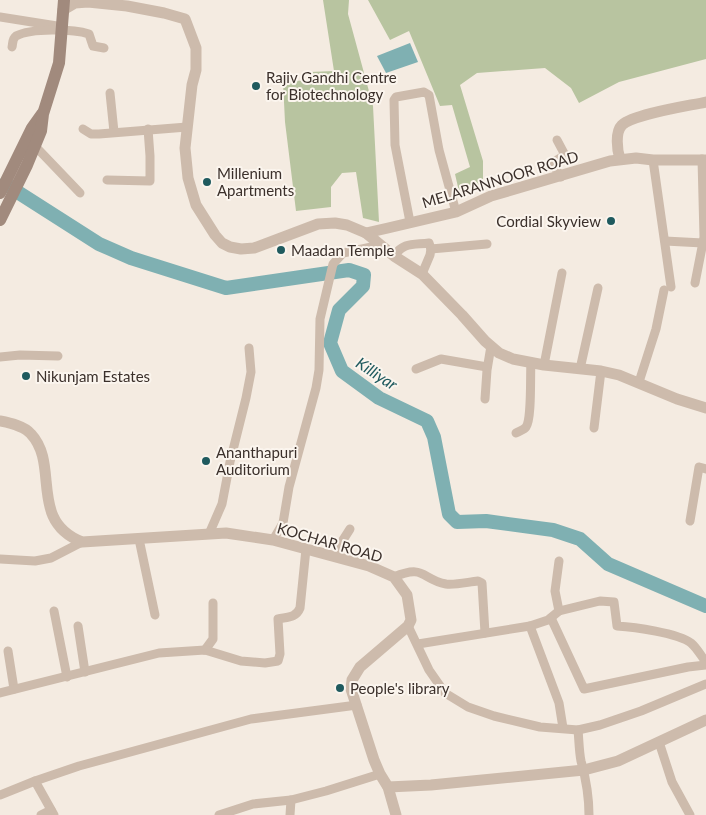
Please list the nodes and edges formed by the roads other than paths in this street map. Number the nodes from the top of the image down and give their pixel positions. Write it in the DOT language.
graph roads {
  1 [pos="104,2"];
  2 [pos="145,4"];
  3 [pos="64,5"];
  4 [pos="0,17"];
  5 [pos="63,28"];
  6 [pos="12,47"];
  7 [pos="104,48"];
  8 [pos="110,93"];
  9 [pos="706,102"];
  10 [pos="43,114"];
  11 [pos="187,126"];
  12 [pos="83,129"];
  13 [pos="148,129"];
  14 [pos="114,132"];
  15 [pos="557,140"];
  16 [pos="35,146"];
  17 [pos="620,159"];
  18 [pos="653,160"];
  19 [pos="704,160"];
  20 [pos="22,162"];
  21 [pos="561,177"];
  22 [pos="107,180"];
  23 [pos="80,192"];
  24 [pos="0,193"];
  25 [pos="456,212"];
  26 [pos="0,220"];
  27 [pos="410,222"];
  28 [pos="366,233"];
  29 [pos="665,242"];
  30 [pos="702,243"];
  31 [pos="486,244"];
  32 [pos="381,245"];
  33 [pos="431,248"];
  34 [pos="394,256"];
  35 [pos="562,273"];
  36 [pos="422,274"];
  37 [pos="695,283"];
  38 [pos="598,288"];
  39 [pos="491,346"];
  40 [pos="249,348"];
  41 [pos="58,356"];
  42 [pos="0,357"];
  43 [pos="530,362"];
  44 [pos="544,365"];
  45 [pos="487,367"];
  46 [pos="416,369"];
  47 [pos="580,369"];
  48 [pos="601,371"];
  49 [pos="639,382"];
  50 [pos="485,399"];
  51 [pos="706,408"];
  52 [pos="0,421"];
  53 [pos="594,428"];
  54 [pos="516,433"];
  55 [pos="706,469"];
  56 [pos="690,521"];
  57 [pos="350,529"];
  58 [pos="209,534"];
  59 [pos="139,539"];
  60 [pos="273,540"];
  61 [pos="82,542"];
  62 [pos="306,549"];
  63 [pos="336,557"];
  64 [pos="0,559"];
  65 [pos="559,561"];
  66 [pos="394,577"];
  67 [pos="213,603"];
  68 [pos="54,611"];
  69 [pos="559,611"];
  70 [pos="156,615"];
  71 [pos="551,618"];
  72 [pos="78,626"];
  73 [pos="408,626"];
  74 [pos="530,626"];
  75 [pos="484,633"];
  76 [pos="418,644"];
  77 [pos="205,650"];
  78 [pos="8,652"];
  79 [pos="706,663"];
  80 [pos="85,672"];
  81 [pos="68,677"];
  82 [pos="706,684"];
  83 [pos="14,689"];
  84 [pos="0,693"];
  85 [pos="357,705"];
  86 [pos="706,720"];
  87 [pos="563,728"];
  88 [pos="578,730"];
  89 [pos="659,742"];
  90 [pos="584,770"];
  91 [pos="380,774"];
  92 [pos="35,781"];
  93 [pos="388,787"];
  94 [pos="0,795"];
  95 [pos="291,800"];
  96 [pos="52,812"];
  97 [pos="41,815"];
  98 [pos="219,815"];
  99 [pos="290,815"];
  100 [pos="396,815"];
  101 [pos="589,815"];
  102 [pos="690,815"];
  1 -- 2 [label="street"];
  1 -- 3 [label="street"];
  2 -- 11 [label="street"];
  3 -- 5 [label="main road"];
  4 -- 5 [label="street"];
  5 -- 6 [label="street"];
  5 -- 7 [label="street"];
  5 -- 10 [label="main road"];
  8 -- 14 [label="street"];
  9 -- 17 [label="street"];
  10 -- 16 [label="main road"];
  10 -- 20 [label="main road"];
  11 -- 13 [label="street"];
  11 -- 28 [label="street"];
  12 -- 14 [label="street"];
  13 -- 14 [label="street"];
  13 -- 22 [label="street"];
  15 -- 21 [label="street"];
  16 -- 20 [label="main road"];
  16 -- 23 [label="street"];
  17 -- 18 [label="street, MELARANNOOR ROAD"];
  17 -- 21 [label="street, MELARANNOOR ROAD"];
  18 -- 19 [label="street, MELARANNOOR ROAD"];
  18 -- 29 [label="street"];
  19 -- 30 [label="street"];
  20 -- 24 [label="main road"];
  20 -- 26 [label="main road"];
  21 -- 25 [label="street, MELARANNOOR ROAD"];
  25 -- 27 [label="street, MELARANNOOR ROAD"];
  25 -- 27 [label="street"];
  27 -- 28 [label="street, MELARANNOOR ROAD"];
  28 -- 32 [label="street"];
  29 -- 30 [label="street"];
  29 -- 49 [label="street"];
  30 -- 37 [label="street"];
  31 -- 33 [label="street"];
  32 -- 34 [label="street"];
  32 -- 60 [label="street"];
  33 -- 34 [label="street"];
  33 -- 36 [label="street"];
  34 -- 36 [label="street"];
  35 -- 44 [label="street"];
  36 -- 39 [label="street"];
  38 -- 47 [label="street"];
  39 -- 43 [label="street"];
  39 -- 45 [label="street"];
  40 -- 58 [label="street"];
  41 -- 42 [label="street"];
  43 -- 44 [label="street"];
  43 -- 54 [label="street"];
  44 -- 47 [label="street"];
  45 -- 46 [label="street"];
  45 -- 50 [label="street"];
  47 -- 48 [label="street"];
  48 -- 49 [label="street"];
  48 -- 53 [label="street"];
  49 -- 51 [label="street"];
  52 -- 61 [label="street"];
  55 -- 56 [label="street"];
  57 -- 63 [label="street"];
  58 -- 59 [label="street, KOCHAR ROAD"];
  58 -- 60 [label="street, KOCHAR ROAD"];
  59 -- 61 [label="street, KOCHAR ROAD"];
  59 -- 70 [label="street"];
  60 -- 62 [label="street, KOCHAR ROAD"];
  61 -- 64 [label="street"];
  62 -- 63 [label="street, KOCHAR ROAD"];
  62 -- 77 [label="street"];
  63 -- 66 [label="street, KOCHAR ROAD"];
  65 -- 69 [label="street"];
  66 -- 73 [label="street, KOCHAR ROAD"];
  66 -- 75 [label="street"];
  67 -- 77 [label="street"];
  68 -- 81 [label="street"];
  69 -- 71 [label="street"];
  69 -- 79 [label="street"];
  71 -- 74 [label="street"];
  71 -- 79 [label="street"];
  72 -- 80 [label="street"];
  73 -- 76 [label="street"];
  73 -- 85 [label="street"];
  74 -- 75 [label="street"];
  74 -- 87 [label="street"];
  75 -- 76 [label="street"];
  76 -- 87 [label="street"];
  77 -- 80 [label="street"];
  78 -- 83 [label="street"];
  80 -- 81 [label="street"];
  81 -- 83 [label="street"];
  82 -- 88 [label="street"];
  83 -- 84 [label="street"];
  85 -- 91 [label="street"];
  85 -- 92 [label="street"];
  86 -- 89 [label="street"];
  87 -- 88 [label="street"];
  88 -- 90 [label="street"];
  89 -- 90 [label="street"];
  89 -- 102 [label="street"];
  90 -- 93 [label="street"];
  90 -- 101 [label="street"];
  91 -- 93 [label="street"];
  91 -- 95 [label="street"];
  92 -- 94 [label="street"];
  92 -- 96 [label="street"];
  93 -- 100 [label="street"];
  95 -- 98 [label="street"];
  95 -- 99 [label="street"];
  96 -- 97 [label="street"];
}
